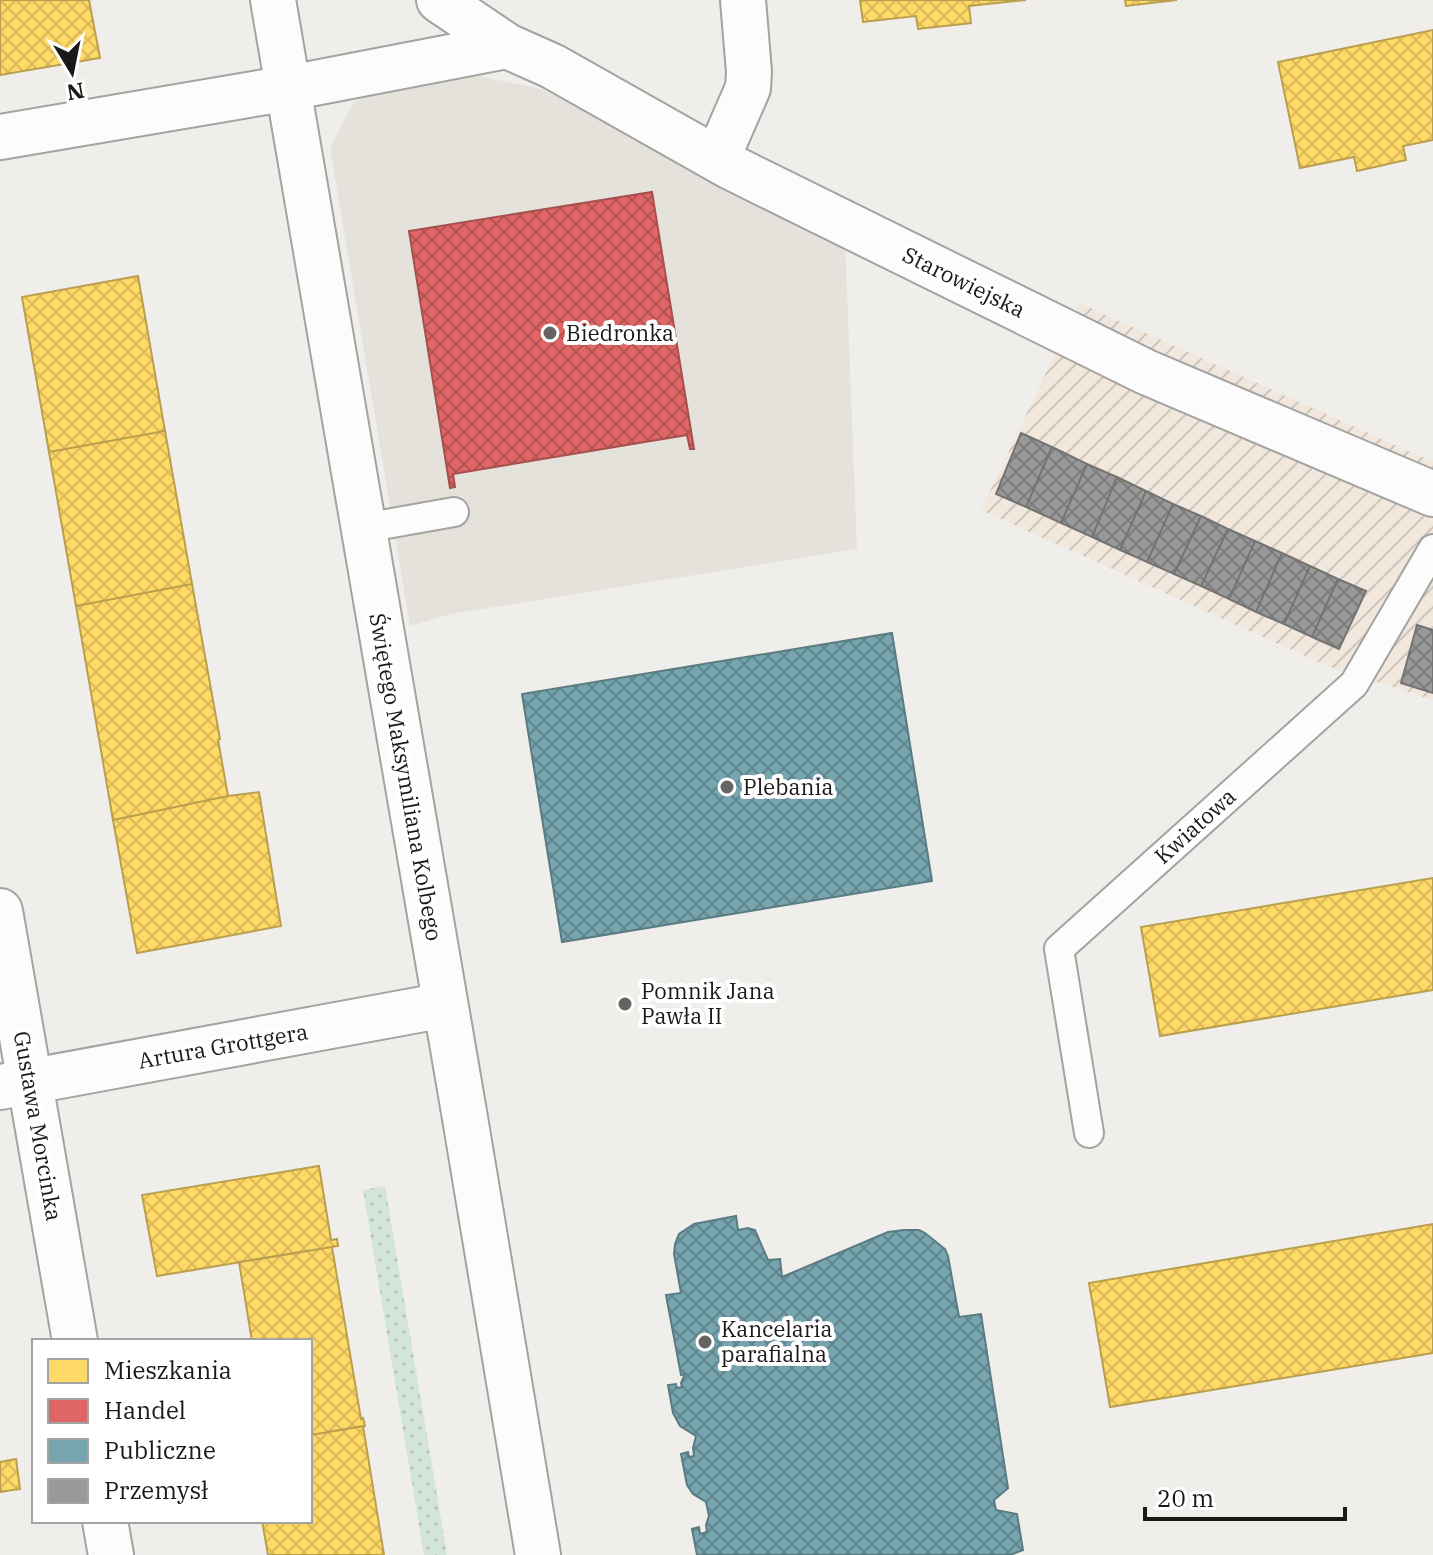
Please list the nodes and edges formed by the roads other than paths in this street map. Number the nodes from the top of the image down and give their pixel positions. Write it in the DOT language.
graph roads {
  1 [pos="273,0"];
  2 [pos="439,0"];
  3 [pos="743,0"];
  4 [pos="507,46"];
  5 [pos="289,88"];
  6 [pos="0,137"];
  7 [pos="717,159"];
  8 [pos="1433,494"];
  9 [pos="454,512"];
  10 [pos="364,528"];
  11 [pos="1433,549"];
  12 [pos="0,911"];
  13 [pos="445,1005"];
  14 [pos="15,1084"];
  15 [pos="1089,1133"];
  16 [pos="75,1339"];
  17 [pos="105,1523"];
  18 [pos="111,1555"];
  19 [pos="538,1555"];
  1 -- 5 [label="street, Świętego Maksymiliana Kolbego"];
  2 -- 4 [label="street, Starowiejska"];
  3 -- 7 [label="street"];
  4 -- 5 [label="street"];
  4 -- 7 [label="street, Starowiejska"];
  5 -- 6 [label="street"];
  5 -- 10 [label="street, Świętego Maksymiliana Kolbego"];
  7 -- 8 [label="street, Starowiejska"];
  9 -- 10 [label="lane"];
  10 -- 13 [label="street, Świętego Maksymiliana Kolbego"];
  11 -- 15 [label="lane, Kwiatowa"];
  12 -- 14 [label="street, Gustawa Morcinka"];
  13 -- 14 [label="street, Artura Grottgera"];
  13 -- 19 [label="street, Świętego Maksymiliana Kolbego"];
  14 -- 16 [label="street, Gustawa Morcinka"];
  17 -- 18 [label="street"];
}
